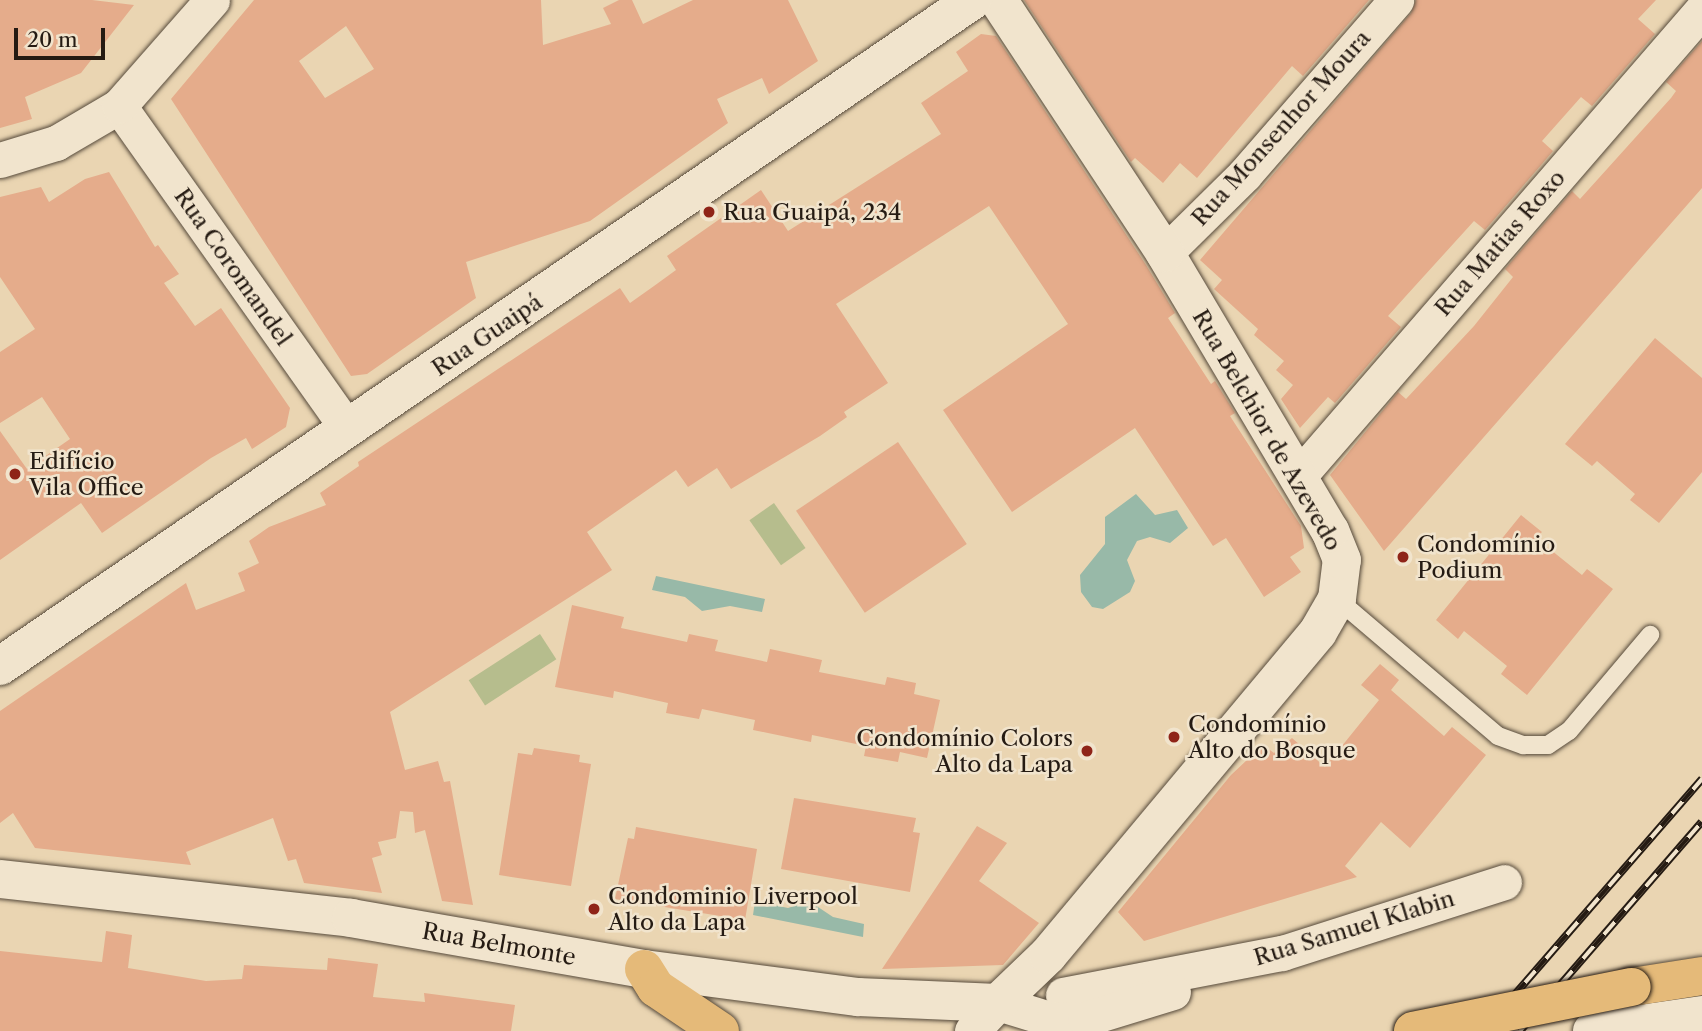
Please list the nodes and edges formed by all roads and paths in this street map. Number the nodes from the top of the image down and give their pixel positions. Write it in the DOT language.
graph roads {
  1 [pos="212,0"];
  2 [pos="973,0"];
  3 [pos="998,0"];
  4 [pos="1396,0"];
  5 [pos="1693,8"];
  6 [pos="119,106"];
  7 [pos="0,160"];
  8 [pos="1166,253"];
  9 [pos="347,428"];
  10 [pos="1298,477"];
  11 [pos="1337,598"];
  12 [pos="1650,635"];
  13 [pos="0,666"];
  14 [pos="0,879"];
  15 [pos="1504,882"];
  16 [pos="1048,955"];
  17 [pos="644,969"];
  18 [pos="1702,976"];
  19 [pos="998,1003"];
  20 [pos="1055,1015"];
  21 [pos="1702,1015"];
  22 [pos="720,1031"];
  23 [pos="972,1031"];
  24 [pos="1413,1031"];
  25 [pos="1594,1031"];
  1 -- 6 [label="street"];
  2 -- 9 [label="street, Rua Guaipá"];
  3 -- 8 [label="street, Rua Belchior de Azevedo"];
  4 -- 8 [label="street, Rua Monsenhor Moura"];
  5 -- 10 [label="street, Rua Matias Roxo"];
  6 -- 7 [label="street"];
  6 -- 9 [label="street, Rua Coromandel"];
  8 -- 10 [label="street, Rua Belchior de Azevedo"];
  9 -- 13 [label="street, Rua Guaipá"];
  10 -- 11 [label="street, Rua Belchior de Azevedo"];
  11 -- 12 [label="lane"];
  11 -- 16 [label="street, Rua Belchior de Azevedo"];
  14 -- 17 [label="street, Rua Belmonte"];
  15 -- 20 [label="street, Rua Samuel Klabin"];
  16 -- 19 [label="street, Rua Belchior de Azevedo"];
  16 -- 20 [label="street"];
  17 -- 19 [label="street, Rua Belmonte"];
  17 -- 22 [label="main road"];
  18 -- 24 [label="main road, bridge"];
  19 -- 20 [label="street, Rua Samuel Klabin"];
  19 -- 23 [label="street"];
  21 -- 25 [label="street"];
}
